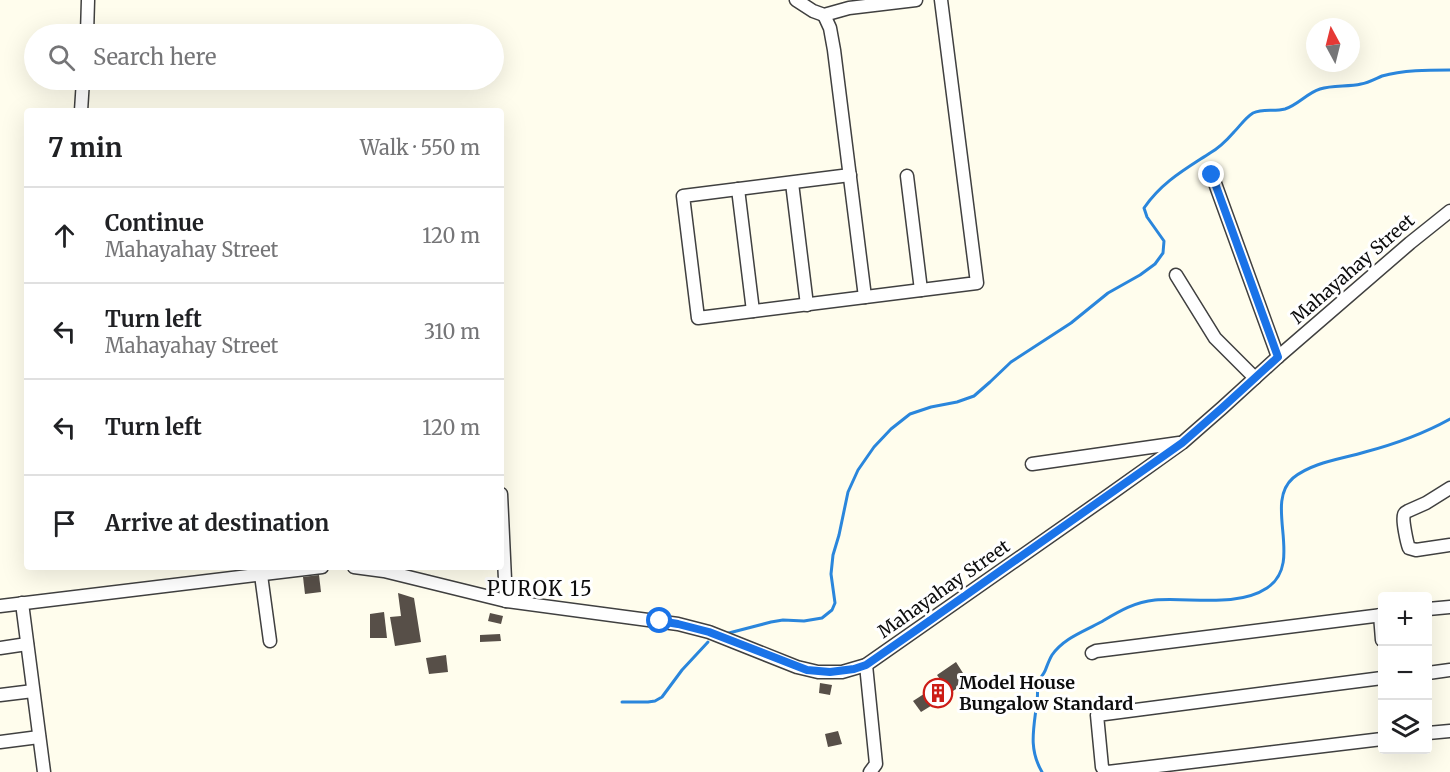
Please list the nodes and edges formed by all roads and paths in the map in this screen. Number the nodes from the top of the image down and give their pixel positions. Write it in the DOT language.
graph roads {
  1 [pos="88,0"];
  2 [pos="796,0"];
  3 [pos="916,0"];
  4 [pos="941,0"];
  5 [pos="824,15"];
  6 [pos="87,24"];
  7 [pos="82,90"];
  8 [pos="81,108"];
  9 [pos="850,175"];
  10 [pos="1212,175"];
  11 [pos="907,176"];
  12 [pos="792,183"];
  13 [pos="738,189"];
  14 [pos="1450,211"];
  15 [pos="1433,224"];
  16 [pos="1450,224"];
  17 [pos="1176,275"];
  18 [pos="921,290"];
  19 [pos="865,297"];
  20 [pos="807,305"];
  21 [pos="753,311"];
  22 [pos="1278,357"];
  23 [pos="1255,378"];
  24 [pos="1182,443"];
  25 [pos="1032,464"];
  26 [pos="1450,488"];
  27 [pos="1450,545"];
  28 [pos="504,558"];
  29 [pos="299,570"];
  30 [pos="376,570"];
  31 [pos="261,575"];
  32 [pos="506,601"];
  33 [pos="22,603"];
  34 [pos="0,606"];
  35 [pos="1450,607"];
  36 [pos="1432,609"];
  37 [pos="1378,615"];
  38 [pos="270,641"];
  39 [pos="27,644"];
  40 [pos="0,648"];
  41 [pos="1092,653"];
  42 [pos="866,665"];
  43 [pos="1450,670"];
  44 [pos="1432,672"];
  45 [pos="1378,679"];
  46 [pos="33,691"];
  47 [pos="0,695"];
  48 [pos="1450,731"];
  49 [pos="1432,733"];
  50 [pos="39,737"];
  51 [pos="1378,740"];
  52 [pos="0,742"];
  53 [pos="44,772"];
  54 [pos="870,772"];
  1 -- 6 [label="street"];
  2 -- 5 [label="street"];
  3 -- 5 [label="street"];
  4 -- 18 [label="street"];
  5 -- 9 [label="street"];
  7 -- 8 [label="street"];
  9 -- 12 [label="street"];
  9 -- 19 [label="street"];
  10 -- 22 [label="street"];
  11 -- 18 [label="street"];
  12 -- 13 [label="street"];
  12 -- 20 [label="street"];
  13 -- 21 [label="street"];
  13 -- 21 [label="street"];
  14 -- 15 [label="street, Mahayahay Street"];
  15 -- 16 [label="street"];
  15 -- 22 [label="street, Mahayahay Street"];
  17 -- 23 [label="street"];
  18 -- 19 [label="street"];
  19 -- 20 [label="street"];
  20 -- 21 [label="street"];
  22 -- 23 [label="street, Mahayahay Street"];
  23 -- 24 [label="street, Mahayahay Street"];
  24 -- 25 [label="street"];
  24 -- 42 [label="street, Mahayahay Street"];
  26 -- 27 [label="street"];
  28 -- 32 [label="street"];
  29 -- 31 [label="street"];
  30 -- 32 [label="street, Mahayahay Street"];
  31 -- 33 [label="street"];
  31 -- 38 [label="street"];
  32 -- 42 [label="street, Mahayahay Street"];
  33 -- 34 [label="street"];
  33 -- 39 [label="street"];
  35 -- 36 [label="street"];
  37 -- 41 [label="street"];
  39 -- 40 [label="street"];
  39 -- 46 [label="street"];
  42 -- 54 [label="street"];
  43 -- 44 [label="street"];
  45 -- 51 [label="street"];
  46 -- 47 [label="street"];
  46 -- 50 [label="street"];
  48 -- 49 [label="street"];
  50 -- 52 [label="street"];
  50 -- 53 [label="street"];
}
